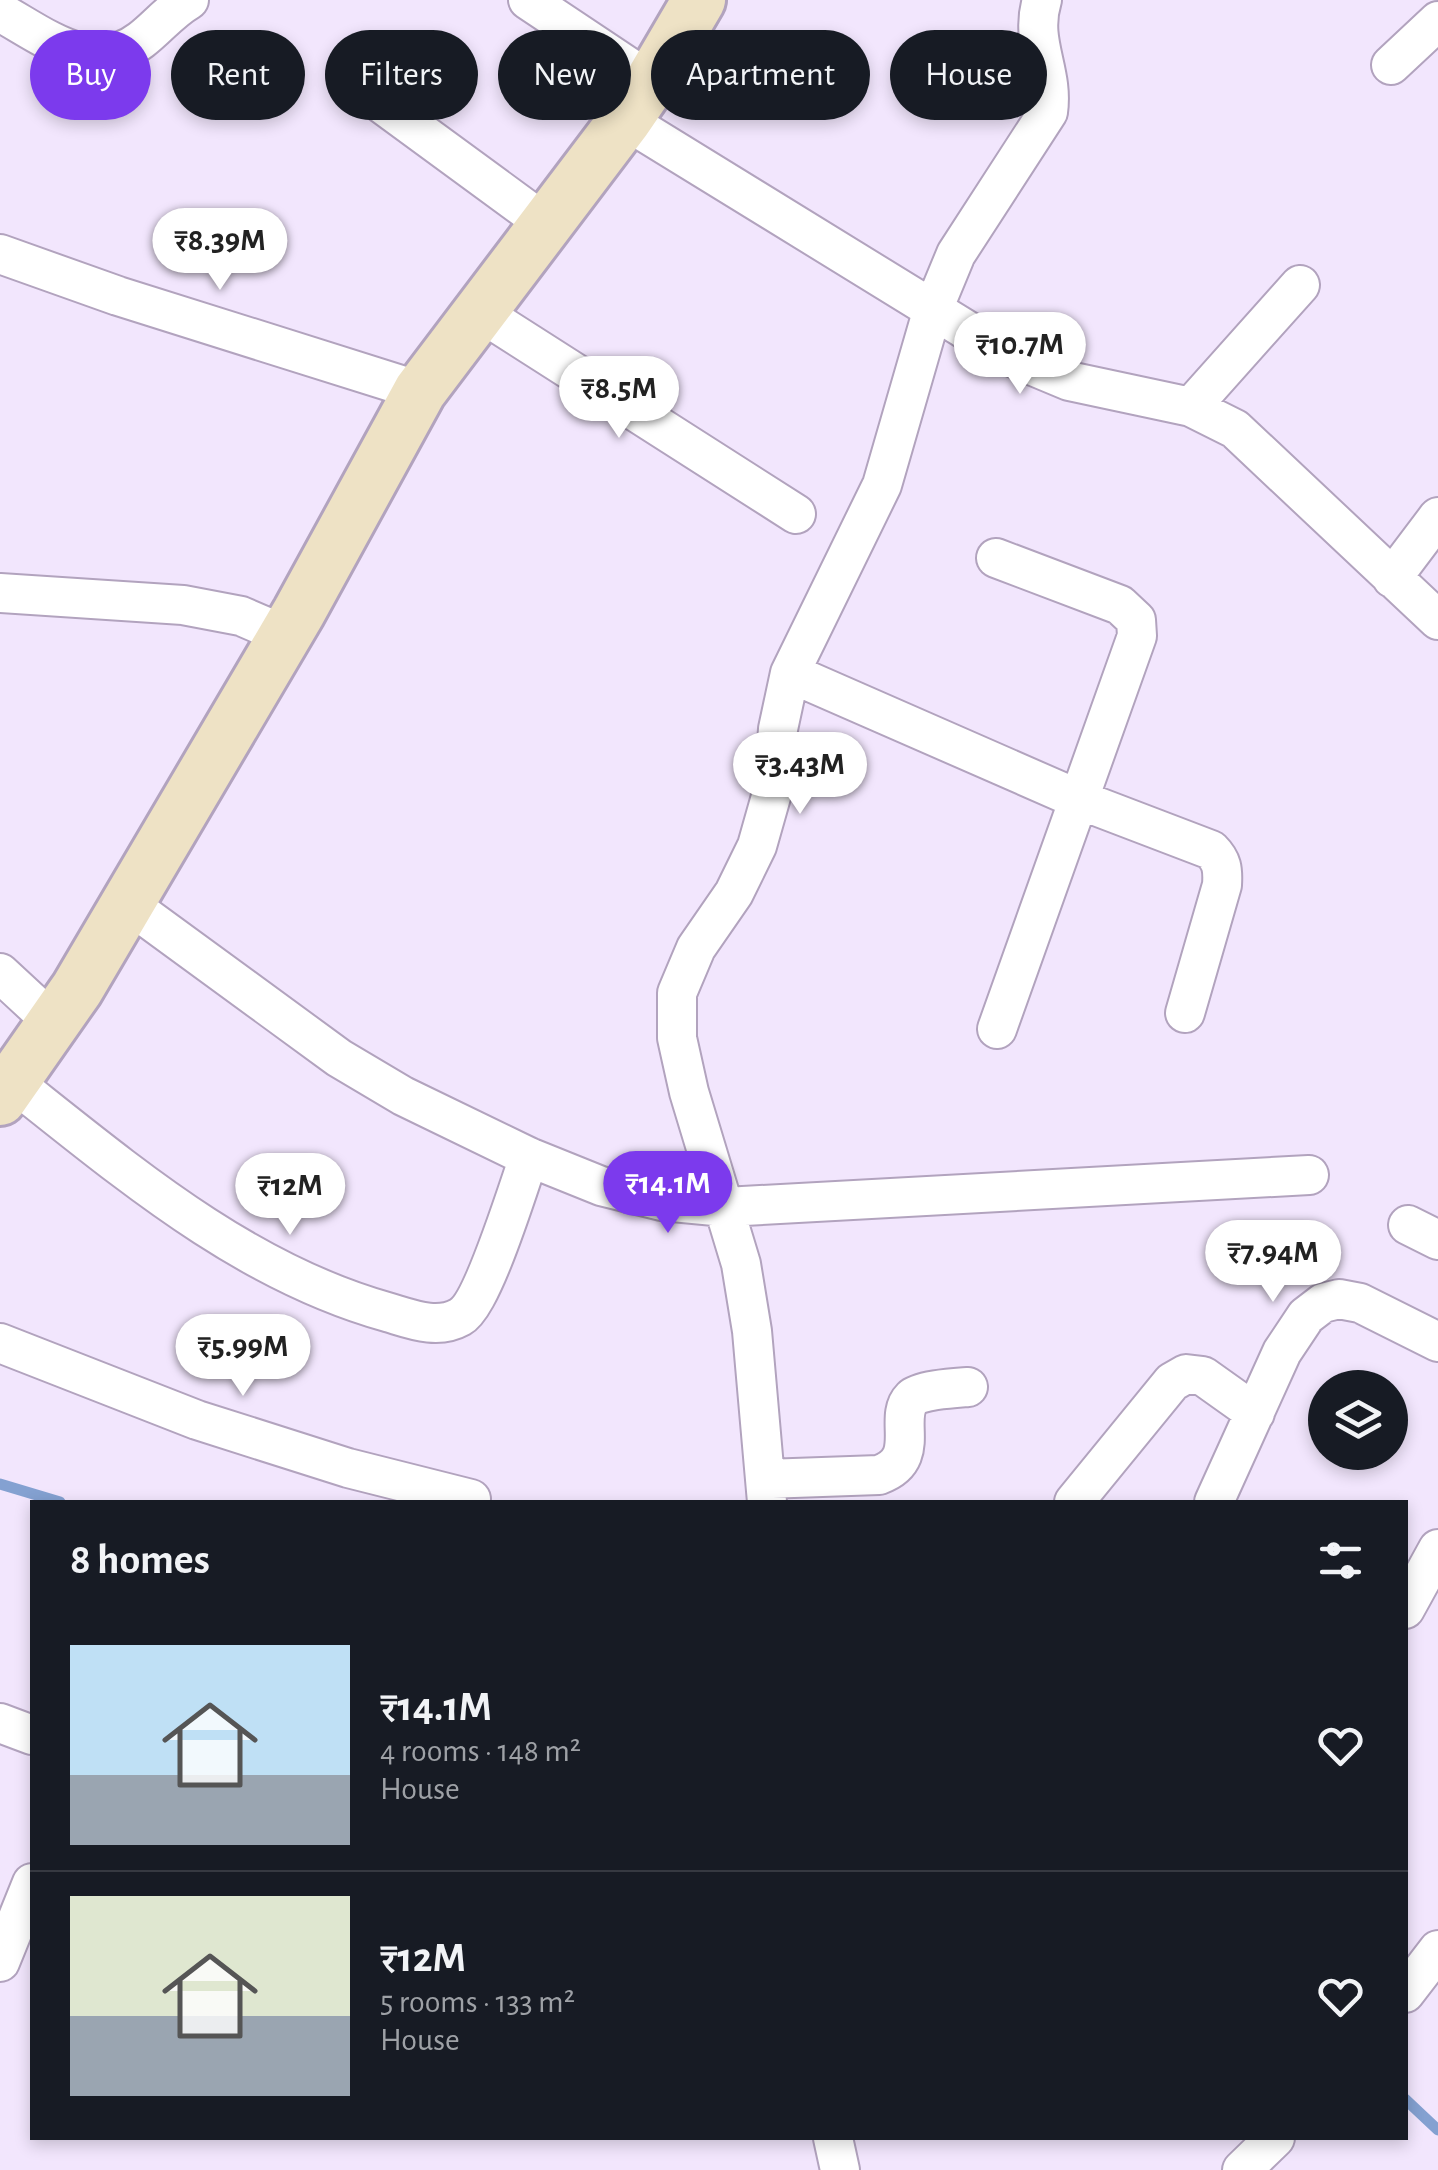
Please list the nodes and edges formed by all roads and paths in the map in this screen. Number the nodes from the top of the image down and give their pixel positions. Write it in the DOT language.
graph roads {
  1 [pos="188,0"];
  2 [pos="528,0"];
  3 [pos="699,0"];
  4 [pos="1042,0"];
  5 [pos="0,12"];
  6 [pos="1438,21"];
  7 [pos="1391,65"];
  8 [pos="638,101"];
  9 [pos="404,120"];
  10 [pos="546,224"];
  11 [pos="0,254"];
  12 [pos="1300,285"];
  13 [pos="478,311"];
  14 [pos="932,312"];
  15 [pos="420,391"];
  16 [pos="1191,407"];
  17 [pos="796,514"];
  18 [pos="1438,517"];
  19 [pos="996,558"];
  20 [pos="1392,578"];
  21 [pos="0,593"];
  22 [pos="1438,620"];
  23 [pos="285,636"];
  24 [pos="790,672"];
  25 [pos="1080,800"];
  26 [pos="127,903"];
  27 [pos="0,973"];
  28 [pos="1186,1013"];
  29 [pos="54,1023"];
  30 [pos="997,1029"];
  31 [pos="7,1090"];
  32 [pos="529,1158"];
  33 [pos="1309,1175"];
  34 [pos="725,1207"];
  35 [pos="0,1342"];
  36 [pos="1438,1342"];
  37 [pos="968,1386"];
  38 [pos="1254,1412"];
  39 [pos="766,1491"];
  40 [pos="471,1499"];
  41 [pos="1076,1500"];
  42 [pos="1215,1500"];
  43 [pos="1438,1548"];
  44 [pos="1408,1603"];
  45 [pos="0,1723"];
  46 [pos="30,1734"];
  47 [pos="30,1891"];
  48 [pos="1438,1950"];
  49 [pos="0,1962"];
  50 [pos="1408,1989"];
  51 [pos="833,2140"];
  52 [pos="1273,2140"];
  53 [pos="840,2170"];
  54 [pos="1242,2170"];
  1 -- 5 [label="street"];
  2 -- 8 [label="street"];
  3 -- 8 [label="street"];
  4 -- 14 [label="street"];
  6 -- 7 [label="street"];
  8 -- 10 [label="street"];
  8 -- 14 [label="street"];
  9 -- 10 [label="street"];
  10 -- 13 [label="street"];
  11 -- 15 [label="street"];
  12 -- 16 [label="street"];
  13 -- 15 [label="street"];
  13 -- 17 [label="street"];
  14 -- 16 [label="street"];
  14 -- 24 [label="street"];
  15 -- 23 [label="street"];
  16 -- 20 [label="street"];
  18 -- 20 [label="street"];
  19 -- 25 [label="street"];
  20 -- 22 [label="street"];
  21 -- 23 [label="street"];
  23 -- 26 [label="street"];
  24 -- 25 [label="street"];
  24 -- 34 [label="street"];
  25 -- 28 [label="street"];
  25 -- 30 [label="street"];
  26 -- 29 [label="street"];
  26 -- 32 [label="street"];
  27 -- 29 [label="street"];
  29 -- 31 [label="street"];
  31 -- 32 [label="street"];
  32 -- 34 [label="street"];
  33 -- 34 [label="street"];
  34 -- 39 [label="street"];
  35 -- 40 [label="street"];
  36 -- 38 [label="street"];
  37 -- 39 [label="street"];
  38 -- 41 [label="street"];
  38 -- 42 [label="street"];
  43 -- 44 [label="street"];
  45 -- 46 [label="street"];
  47 -- 49 [label="street"];
  48 -- 50 [label="street"];
  51 -- 53 [label="street"];
  52 -- 54 [label="street"];
}
